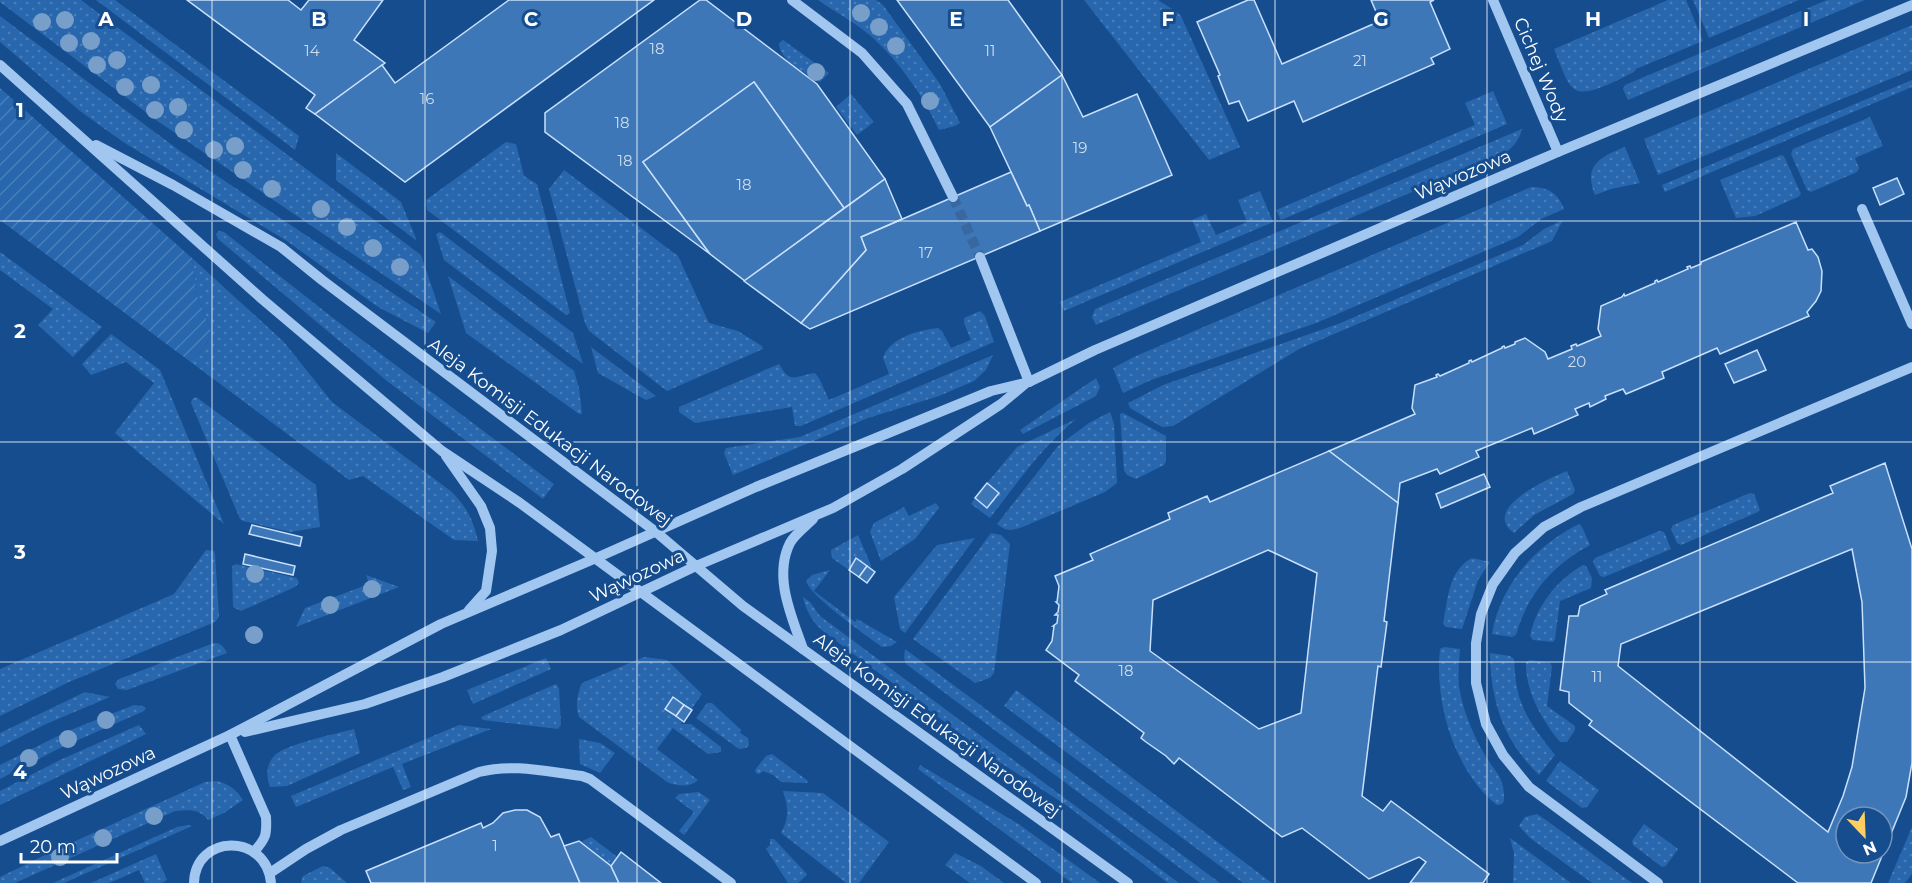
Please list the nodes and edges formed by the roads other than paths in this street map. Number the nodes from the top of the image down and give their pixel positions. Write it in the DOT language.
graph roads {
  1 [pos="792,0"];
  2 [pos="1493,0"];
  3 [pos="1912,5"];
  4 [pos="0,65"];
  5 [pos="83,138"];
  6 [pos="1558,152"];
  7 [pos="953,197"];
  8 [pos="1863,209"];
  9 [pos="980,257"];
  10 [pos="1912,324"];
  11 [pos="1912,368"];
  12 [pos="1029,381"];
  13 [pos="442,451"];
  14 [pos="818,514"];
  15 [pos="656,532"];
  16 [pos="594,559"];
  17 [pos="696,566"];
  18 [pos="641,593"];
  19 [pos="467,612"];
  20 [pos="803,650"];
  21 [pos="230,735"];
  22 [pos="0,841"];
  23 [pos="254,852"];
  24 [pos="270,878"];
  25 [pos="194,883"];
  26 [pos="731,883"];
  27 [pos="1036,883"];
  28 [pos="1128,883"];
  29 [pos="1658,883"];
  1 -- 7 [label="street"];
  2 -- 6 [label="street, Cichej Wody"];
  3 -- 6 [label="street, Wąwozowa"];
  4 -- 5 [label="street, Aleja Komisji Edukacji Narodowej"];
  5 -- 13 [label="street, Aleja Komisji Edukacji Narodowej"];
  5 -- 15 [label="street, Aleja Komisji Edukacji Narodowej"];
  6 -- 12 [label="street, Wąwozowa"];
  8 -- 10 [label="street"];
  9 -- 12 [label="street"];
  11 -- 29 [label="street"];
  12 -- 14 [label="street, Wąwozowa"];
  12 -- 15 [label="street, Wąwozowa"];
  13 -- 16 [label="street, Aleja Komisji Edukacji Narodowej"];
  13 -- 19 [label="street, Wąwozowa"];
  14 -- 17 [label="street, Wąwozowa"];
  14 -- 20 [label="street"];
  15 -- 16 [label="street, Wąwozowa"];
  15 -- 17 [label="street, Aleja Komisji Edukacji Narodowej"];
  16 -- 18 [label="street, Aleja Komisji Edukacji Narodowej"];
  16 -- 19 [label="street, Wąwozowa"];
  17 -- 18 [label="street, Wąwozowa"];
  17 -- 20 [label="street, Aleja Komisji Edukacji Narodowej"];
  18 -- 21 [label="street, Wąwozowa"];
  18 -- 27 [label="street, Aleja Komisji Edukacji Narodowej"];
  19 -- 21 [label="street, Wąwozowa"];
  20 -- 28 [label="street, Aleja Komisji Edukacji Narodowej"];
  21 -- 22 [label="street, Wąwozowa"];
  21 -- 23 [label="street"];
  23 -- 24 [label="street"];
  23 -- 25 [label="street"];
  24 -- 26 [label="street"];
}
